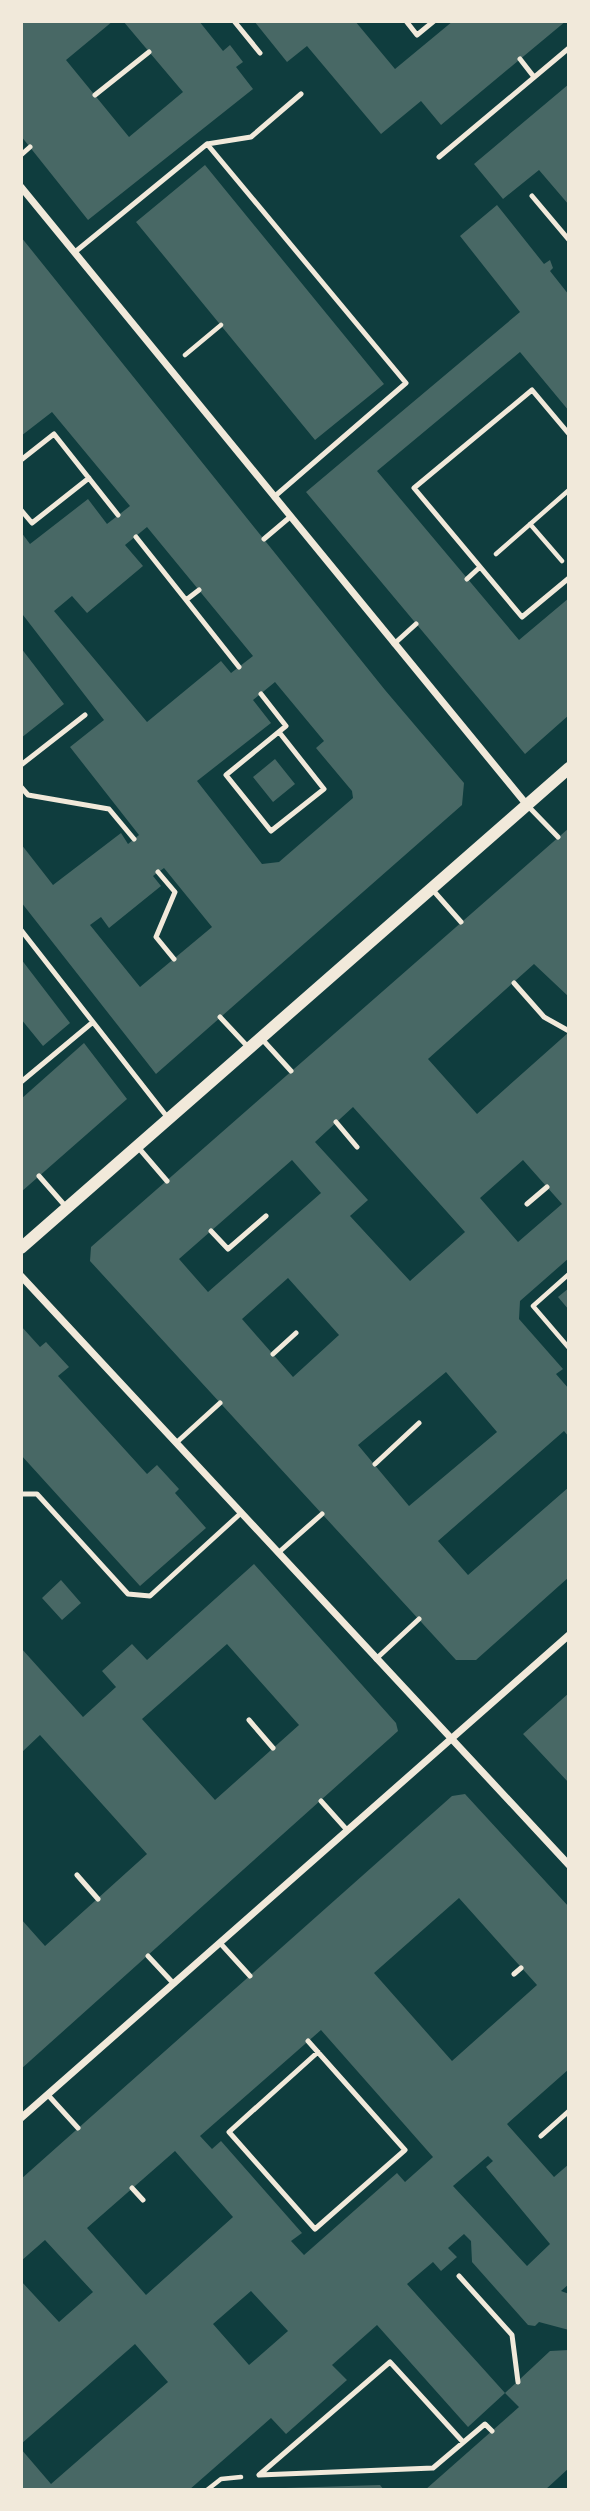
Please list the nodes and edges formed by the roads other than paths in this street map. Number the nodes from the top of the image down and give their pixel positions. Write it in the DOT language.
graph roads {
  1 [pos="234,21"];
  2 [pos="406,21"];
  3 [pos="434,21"];
  4 [pos="569,48"];
  5 [pos="149,52"];
  6 [pos="261,54"];
  7 [pos="520,59"];
  8 [pos="534,77"];
  9 [pos="301,94"];
  10 [pos="95,95"];
  11 [pos="207,144"];
  12 [pos="30,147"];
  13 [pos="21,155"];
  14 [pos="439,157"];
  15 [pos="23,193"];
  16 [pos="532,196"];
  17 [pos="569,240"];
  18 [pos="75,253"];
  19 [pos="569,434"];
  20 [pos="21,460"];
  21 [pos="89,478"];
  22 [pos="274,497"];
  23 [pos="21,510"];
  24 [pos="118,515"];
  25 [pos="290,517"];
  26 [pos="135,537"];
  27 [pos="264,538"];
  28 [pos="481,567"];
  29 [pos="569,578"];
  30 [pos="467,579"];
  31 [pos="199,590"];
  32 [pos="186,600"];
  33 [pos="416,624"];
  34 [pos="394,644"];
  35 [pos="239,667"];
  36 [pos="261,694"];
  37 [pos="85,715"];
  38 [pos="279,732"];
  39 [pos="21,765"];
  40 [pos="569,768"];
  41 [pos="21,787"];
  42 [pos="527,805"];
  43 [pos="558,837"];
  44 [pos="134,839"];
  45 [pos="158,872"];
  46 [pos="431,888"];
  47 [pos="461,922"];
  48 [pos="21,930"];
  49 [pos="174,959"];
  50 [pos="514,983"];
  51 [pos="220,1017"];
  52 [pos="93,1022"];
  53 [pos="569,1031"];
  54 [pos="261,1038"];
  55 [pos="248,1048"];
  56 [pos="291,1071"];
  57 [pos="21,1082"];
  58 [pos="168,1118"];
  59 [pos="336,1122"];
  60 [pos="137,1146"];
  61 [pos="357,1147"];
  62 [pos="38,1176"];
  63 [pos="167,1181"];
  64 [pos="547,1186"];
  65 [pos="527,1204"];
  66 [pos="66,1208"];
  67 [pos="266,1216"];
  68 [pos="211,1231"];
  69 [pos="21,1248"];
  70 [pos="21,1276"];
  71 [pos="296,1333"];
  72 [pos="273,1354"];
  73 [pos="220,1403"];
  74 [pos="419,1423"];
  75 [pos="176,1443"];
  76 [pos="375,1464"];
  77 [pos="21,1494"];
  78 [pos="241,1513"];
  79 [pos="322,1514"];
  80 [pos="278,1553"];
  81 [pos="419,1619"];
  82 [pos="569,1635"];
  83 [pos="376,1659"];
  84 [pos="249,1720"];
  85 [pos="451,1738"];
  86 [pos="273,1748"];
  87 [pos="321,1801"];
  88 [pos="347,1830"];
  89 [pos="569,1865"];
  90 [pos="77,1875"];
  91 [pos="98,1899"];
  92 [pos="220,1943"];
  93 [pos="148,1956"];
  94 [pos="522,1968"];
  95 [pos="514,1974"];
  96 [pos="250,1976"];
  97 [pos="174,1984"];
  98 [pos="308,2041"];
  99 [pos="318,2052"];
  100 [pos="48,2095"];
  101 [pos="569,2111"];
  102 [pos="21,2119"];
  103 [pos="78,2128"];
  104 [pos="541,2136"];
  105 [pos="132,2188"];
  106 [pos="142,2200"];
  107 [pos="459,2276"];
  108 [pos="518,2382"];
  109 [pos="492,2431"];
  110 [pos="463,2442"];
  1 -- 6 [label="lane"];
  2 -- 3 [label="lane"];
  4 -- 8 [label="lane"];
  5 -- 10 [label="lane"];
  7 -- 8 [label="lane"];
  8 -- 14 [label="lane"];
  9 -- 11 [label="lane"];
  11 -- 18 [label="lane"];
  11 -- 22 [label="lane"];
  12 -- 13 [label="lane"];
  15 -- 18 [label="street"];
  16 -- 17 [label="lane"];
  18 -- 22 [label="street"];
  19 -- 28 [label="lane"];
  20 -- 21 [label="lane"];
  21 -- 23 [label="lane"];
  21 -- 24 [label="lane"];
  22 -- 25 [label="street"];
  25 -- 27 [label="lane"];
  25 -- 34 [label="street"];
  26 -- 32 [label="lane"];
  28 -- 29 [label="lane"];
  28 -- 30 [label="lane"];
  31 -- 32 [label="lane"];
  32 -- 35 [label="lane"];
  33 -- 34 [label="lane"];
  34 -- 42 [label="street"];
  36 -- 38 [label="lane"];
  37 -- 39 [label="lane"];
  38 -- 38 [label="lane"];
  40 -- 42 [label="street"];
  41 -- 44 [label="lane"];
  42 -- 43 [label="lane"];
  42 -- 46 [label="street"];
  45 -- 49 [label="lane"];
  46 -- 47 [label="lane"];
  46 -- 54 [label="street"];
  48 -- 52 [label="lane"];
  50 -- 53 [label="lane"];
  51 -- 55 [label="lane"];
  52 -- 57 [label="lane"];
  52 -- 58 [label="lane"];
  54 -- 55 [label="street"];
  54 -- 56 [label="lane"];
  55 -- 58 [label="street"];
  58 -- 60 [label="street"];
  59 -- 61 [label="lane"];
  60 -- 63 [label="lane"];
  60 -- 66 [label="street"];
  62 -- 66 [label="lane"];
  64 -- 65 [label="lane"];
  66 -- 69 [label="street"];
  67 -- 68 [label="lane"];
  70 -- 75 [label="street"];
  71 -- 72 [label="lane"];
  73 -- 75 [label="lane"];
  74 -- 76 [label="lane"];
  75 -- 78 [label="street"];
  77 -- 78 [label="lane"];
  78 -- 80 [label="street"];
  79 -- 80 [label="lane"];
  80 -- 83 [label="street"];
  81 -- 83 [label="lane"];
  82 -- 85 [label="street"];
  83 -- 85 [label="street"];
  84 -- 86 [label="lane"];
  85 -- 88 [label="street"];
  85 -- 89 [label="street"];
  87 -- 88 [label="lane"];
  88 -- 92 [label="street"];
  90 -- 91 [label="lane"];
  92 -- 96 [label="lane"];
  92 -- 97 [label="street"];
  93 -- 97 [label="lane"];
  94 -- 95 [label="lane"];
  97 -- 100 [label="street"];
  98 -- 99 [label="lane"];
  99 -- 99 [label="lane"];
  100 -- 102 [label="street"];
  100 -- 103 [label="lane"];
  101 -- 104 [label="lane"];
  105 -- 106 [label="lane"];
  107 -- 108 [label="lane"];
  109 -- 110 [label="lane"];
  110 -- 110 [label="lane"];
}
